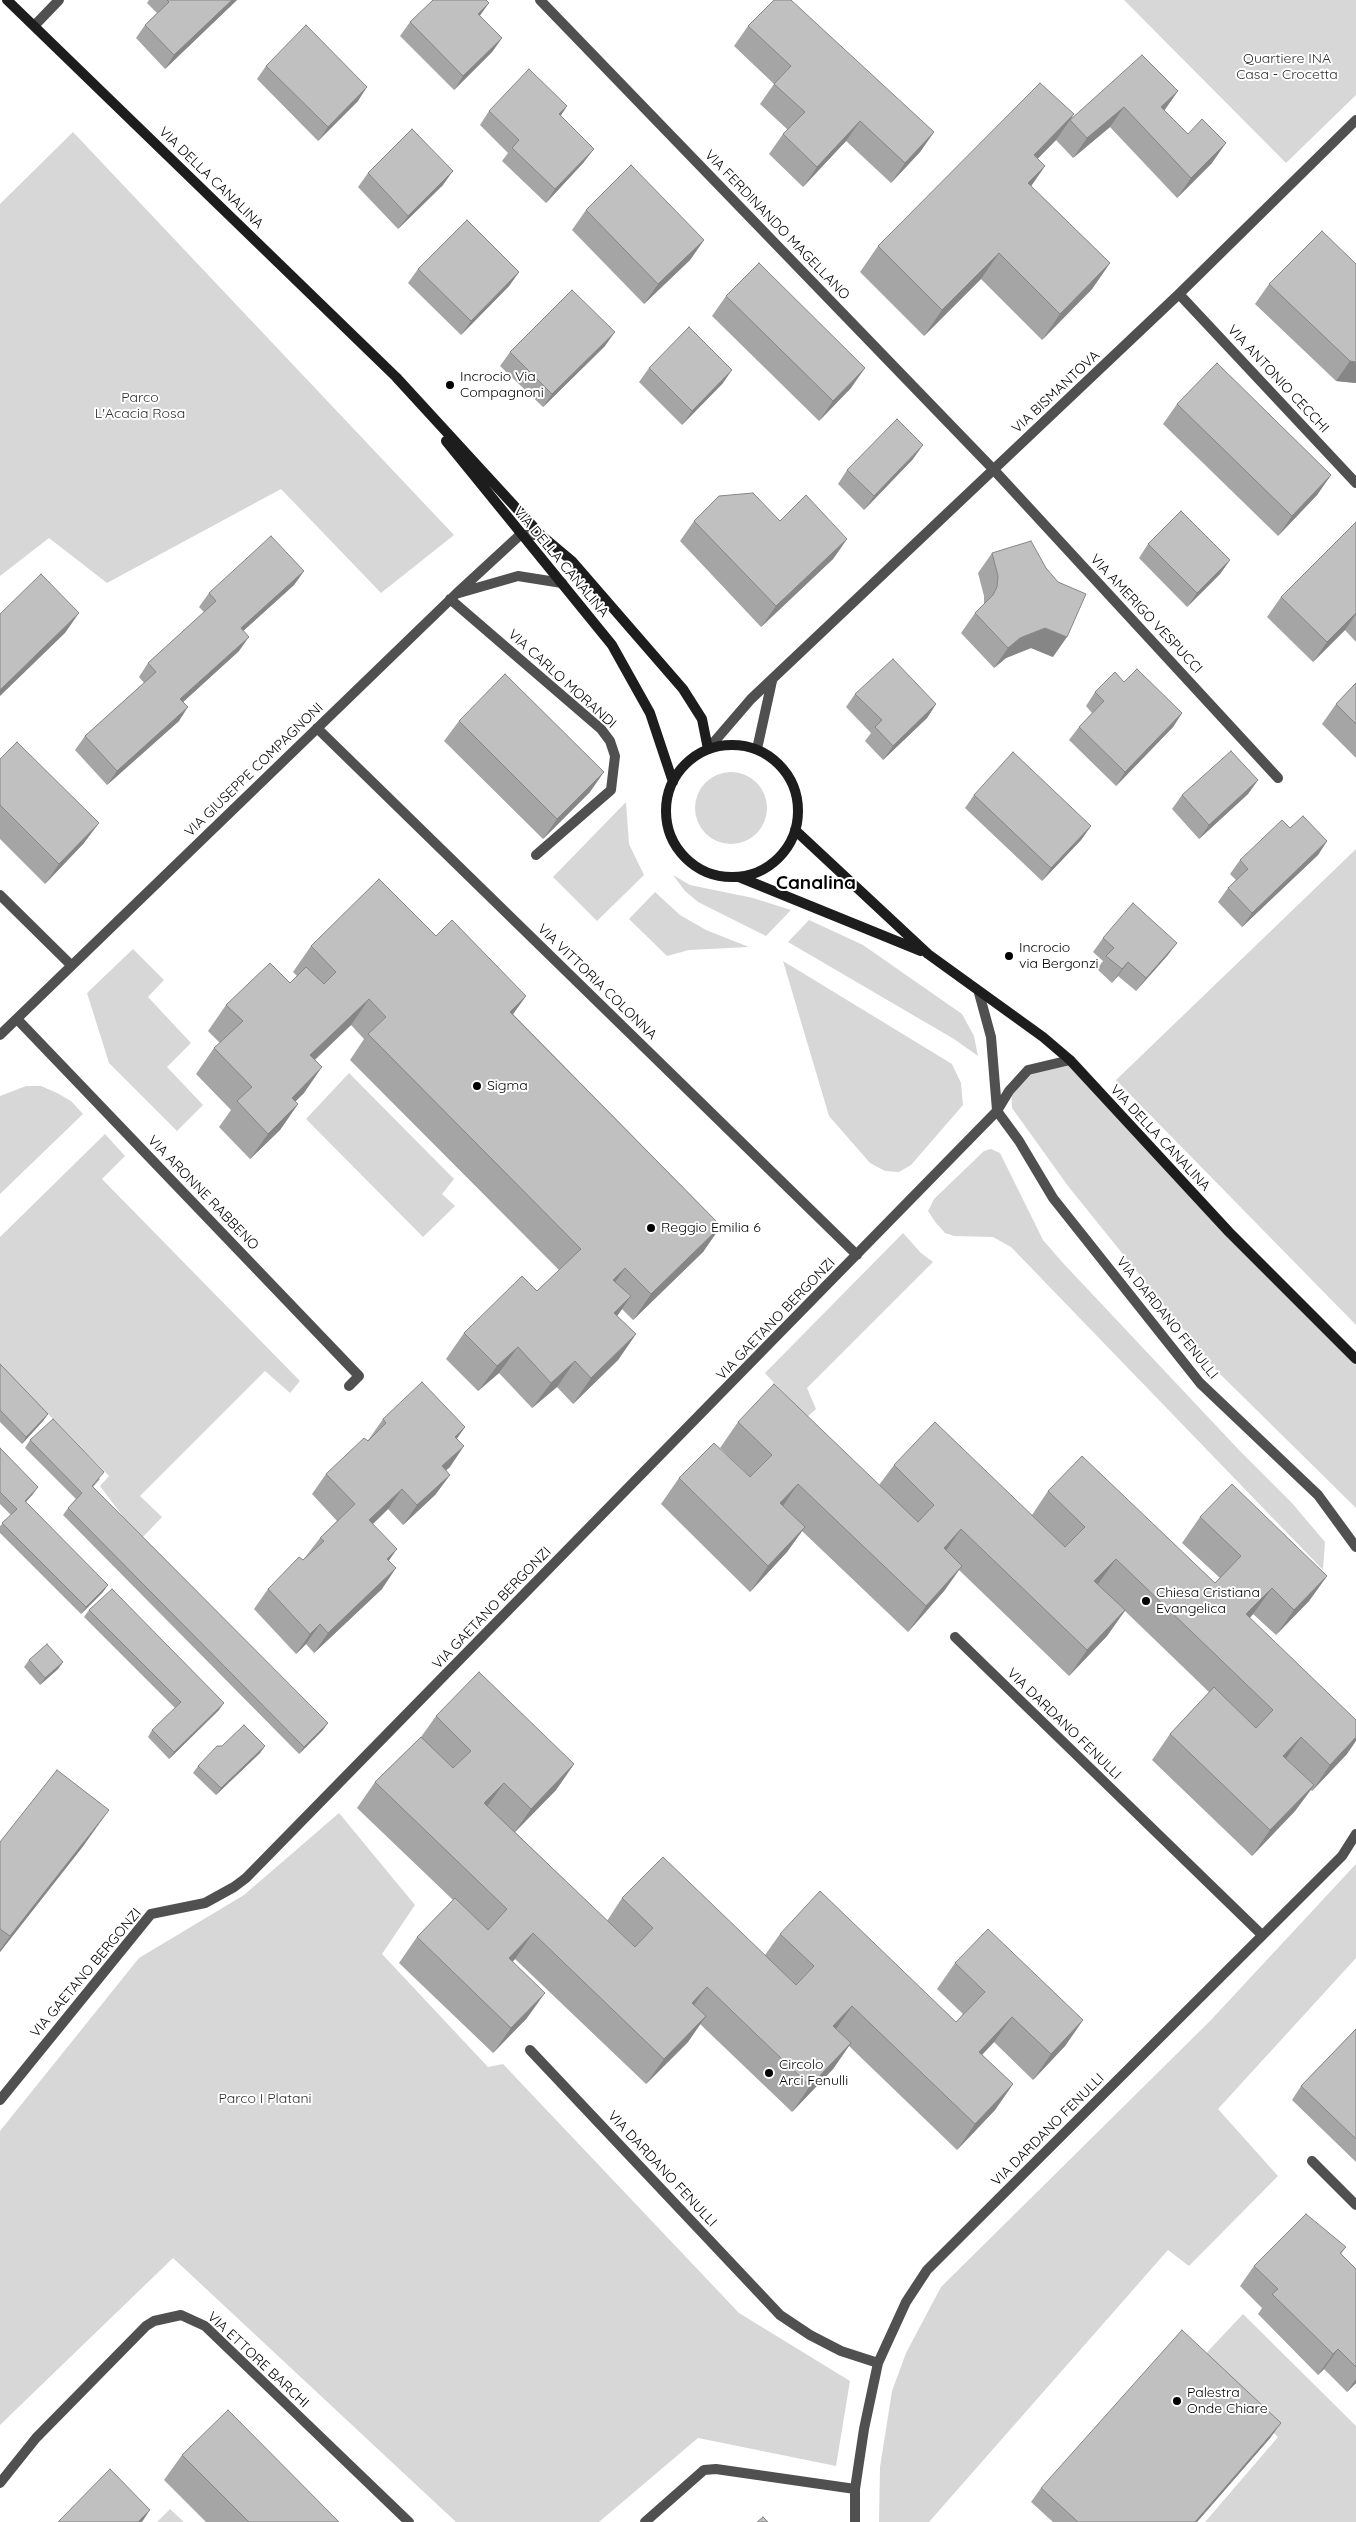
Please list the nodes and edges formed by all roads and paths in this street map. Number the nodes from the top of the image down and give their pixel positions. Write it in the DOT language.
graph roads {
  1 [pos="7,0"];
  2 [pos="59,0"];
  3 [pos="540,0"];
  4 [pos="35,25"];
  5 [pos="1356,120"];
  6 [pos="1179,294"];
  7 [pos="396,377"];
  8 [pos="994,470"];
  9 [pos="1356,483"];
  10 [pos="520,535"];
  11 [pos="540,535"];
  12 [pos="562,583"];
  13 [pos="453,597"];
  14 [pos="772,680"];
  15 [pos="318,728"];
  16 [pos="708,749"];
  17 [pos="757,749"];
  18 [pos="1278,778"];
  19 [pos="673,782"];
  20 [pos="795,830"];
  21 [pos="536,855"];
  22 [pos="739,877"];
  23 [pos="0,895"];
  24 [pos="928,954"];
  25 [pos="71,965"];
  26 [pos="979,993"];
  27 [pos="17,1019"];
  28 [pos="0,1035"];
  29 [pos="1070,1060"];
  30 [pos="997,1111"];
  31 [pos="857,1255"];
  32 [pos="1356,1359"];
  33 [pos="349,1386"];
  34 [pos="1356,1547"];
  35 [pos="955,1638"];
  36 [pos="1356,1834"];
  37 [pos="1262,1935"];
  38 [pos="530,2050"];
  39 [pos="0,2100"];
  40 [pos="1312,2161"];
  41 [pos="1356,2205"];
  42 [pos="878,2363"];
  43 [pos="0,2483"];
  44 [pos="855,2489"];
  45 [pos="409,2522"];
  46 [pos="645,2522"];
  47 [pos="855,2522"];
  1 -- 4 [label="street, VIA DELLA CANALINA"];
  2 -- 4 [label="street"];
  3 -- 8 [label="street, VIA FERDINANDO MAGELLANO"];
  4 -- 7 [label="street, VIA DELLA CANALINA"];
  5 -- 6 [label="street, VIA BISMANTOVA"];
  6 -- 8 [label="street, VIA BISMANTOVA"];
  6 -- 9 [label="street, VIA ANTONIO CECCHI"];
  7 -- 10 [label="street, VIA DELLA CANALINA"];
  7 -- 11 [label="street, VIA DELLA CANALINA"];
  8 -- 14 [label="street, VIA BISMANTOVA"];
  8 -- 18 [label="street, VIA AMERIGO VESPUCCI"];
  10 -- 11 [label="street"];
  10 -- 12 [label="street, VIA DELLA CANALINA"];
  10 -- 13 [label="street, VIA GIUSEPPE COMPAGNONI"];
  11 -- 16 [label="street, VIA DELLA CANALINA"];
  12 -- 13 [label="street, VIA GIUSEPPE COMPAGNONI"];
  12 -- 19 [label="street, VIA DELLA CANALINA"];
  13 -- 15 [label="street, VIA GIUSEPPE COMPAGNONI"];
  13 -- 21 [label="street, VIA CARLO MORANDI"];
  14 -- 16 [label="street, VIA BISMANTOVA"];
  14 -- 17 [label="street"];
  15 -- 25 [label="street, VIA GIUSEPPE COMPAGNONI"];
  15 -- 31 [label="street, VIA VITTORIA COLONNA"];
  16 -- 17 [label="street, VIA DELLA CANALINA"];
  16 -- 19 [label="street, VIA DELLA CANALINA"];
  17 -- 20 [label="street, VIA DELLA CANALINA"];
  19 -- 22 [label="street, VIA DELLA CANALINA"];
  20 -- 22 [label="street, VIA DELLA CANALINA"];
  20 -- 24 [label="street, VIA DELLA CANALINA"];
  22 -- 24 [label="street, VIA DELLA CANALINA"];
  23 -- 25 [label="street"];
  24 -- 26 [label="street, VIA DELLA CANALINA"];
  25 -- 27 [label="street, VIA GIUSEPPE COMPAGNONI"];
  26 -- 29 [label="street, VIA DELLA CANALINA"];
  26 -- 30 [label="street"];
  27 -- 28 [label="street, VIA GIUSEPPE COMPAGNONI"];
  27 -- 33 [label="street, VIA ARONNE RABBENO"];
  29 -- 30 [label="street, VIA GAETANO BERGONZI"];
  29 -- 32 [label="street, VIA DELLA CANALINA"];
  30 -- 31 [label="street, VIA GAETANO BERGONZI"];
  30 -- 34 [label="street, VIA DARDANO FENULLI"];
  31 -- 39 [label="street, VIA GAETANO BERGONZI"];
  35 -- 37 [label="street, VIA DARDANO FENULLI"];
  36 -- 37 [label="street, VIA DARDANO FENULLI"];
  37 -- 42 [label="street, VIA DARDANO FENULLI"];
  38 -- 42 [label="street, VIA DARDANO FENULLI"];
  40 -- 41 [label="street"];
  42 -- 44 [label="street, VIA DARDANO FENULLI"];
  43 -- 45 [label="street, VIA ETTORE BARCHI"];
  44 -- 46 [label="street"];
  44 -- 47 [label="street, VIA DARDANO FENULLI"];
}
